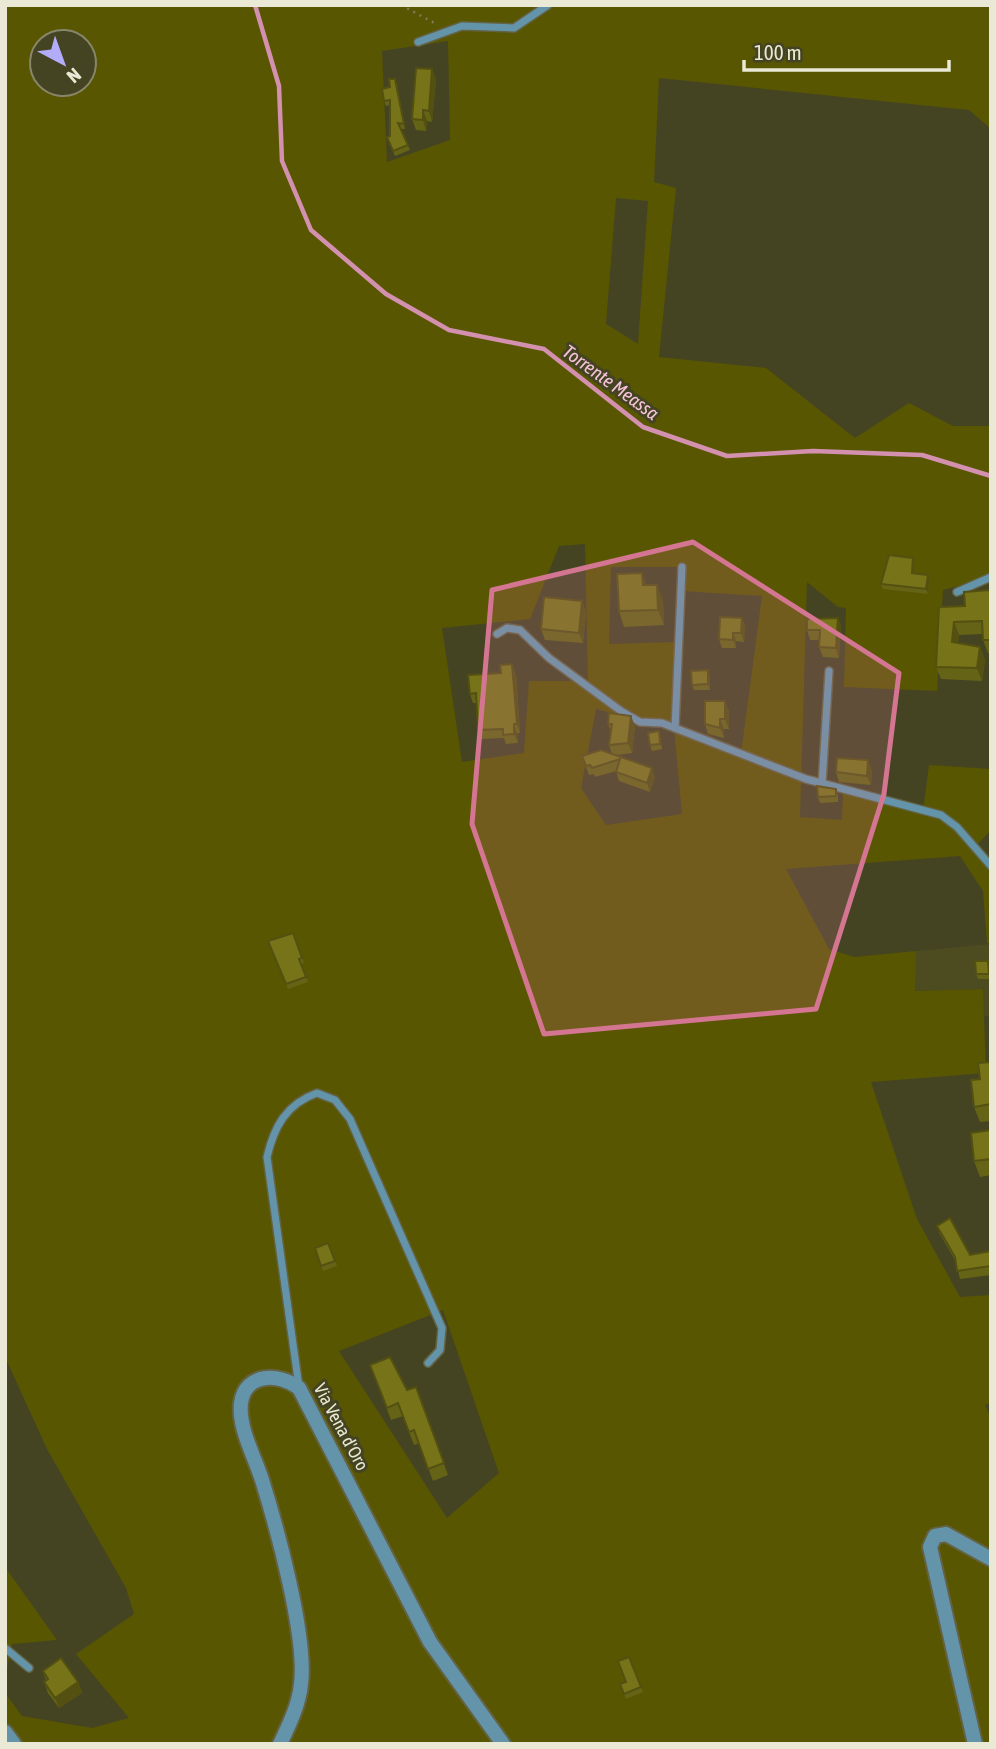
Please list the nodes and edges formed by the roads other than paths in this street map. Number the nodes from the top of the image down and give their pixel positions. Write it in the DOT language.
graph roads {
  1 [pos="548,5"];
  2 [pos="418,42"];
  3 [pos="682,567"];
  4 [pos="991,576"];
  5 [pos="957,592"];
  6 [pos="497,634"];
  7 [pos="829,671"];
  8 [pos="674,728"];
  9 [pos="822,784"];
  10 [pos="991,866"];
  11 [pos="428,1363"];
  12 [pos="299,1388"];
  13 [pos="991,1559"];
  14 [pos="5,1648"];
  15 [pos="29,1668"];
  16 [pos="5,1732"];
  17 [pos="14,1744"];
  18 [pos="279,1744"];
  19 [pos="503,1744"];
  20 [pos="975,1744"];
  1 -- 2 [label="lane"];
  3 -- 8 [label="lane"];
  4 -- 5 [label="lane"];
  6 -- 8 [label="lane"];
  7 -- 9 [label="lane"];
  8 -- 9 [label="lane"];
  9 -- 10 [label="lane"];
  11 -- 12 [label="lane"];
  12 -- 18 [label="street, Via Vena d'Oro"];
  12 -- 19 [label="street, Via Vena d'Oro"];
  13 -- 20 [label="street"];
  14 -- 15 [label="lane"];
  16 -- 17 [label="street"];
}
